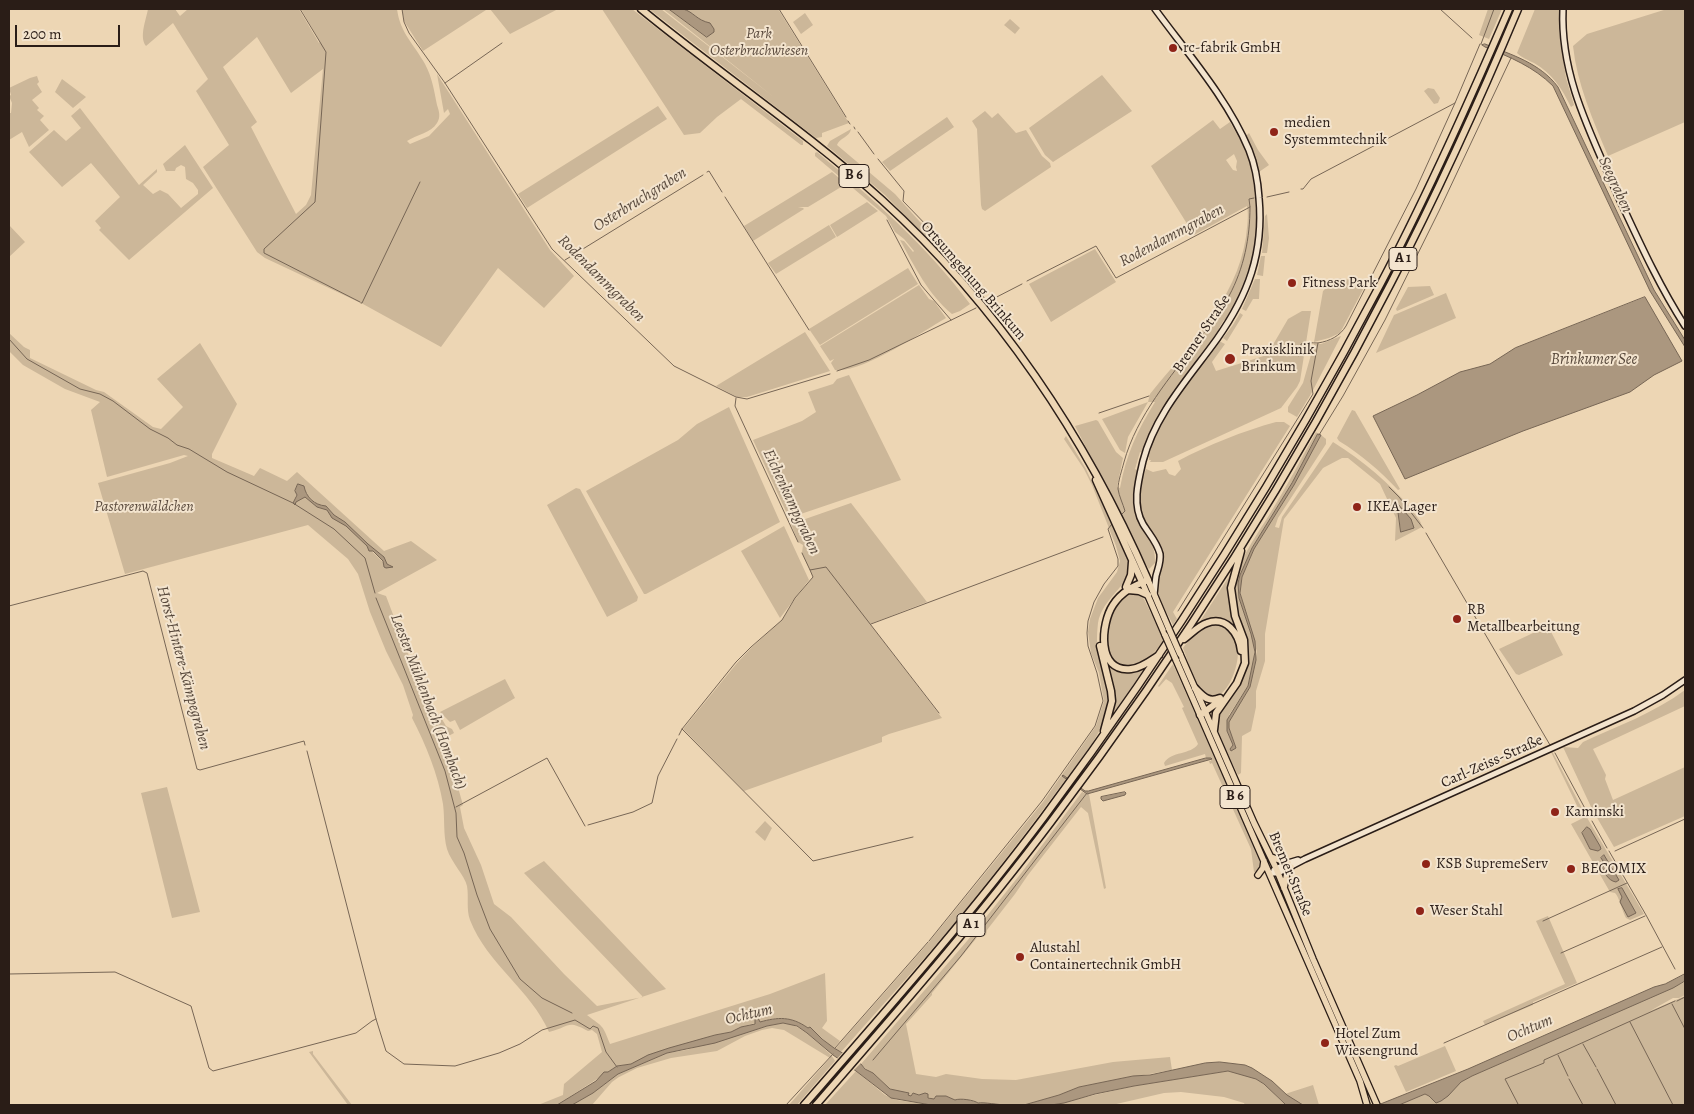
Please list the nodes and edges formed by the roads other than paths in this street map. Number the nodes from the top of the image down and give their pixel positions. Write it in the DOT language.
graph roads {
  1 [pos="641,9"];
  2 [pos="1155,9"];
  3 [pos="1508,9"];
  4 [pos="1518,9"];
  5 [pos="1563,9"];
  6 [pos="1685,326"];
  7 [pos="1091,467"];
  8 [pos="1244,543"];
  9 [pos="1132,560"];
  10 [pos="1158,571"];
  11 [pos="1144,579"];
  12 [pos="1126,588"];
  13 [pos="1151,595"];
  14 [pos="1178,645"];
  15 [pos="1162,653"];
  16 [pos="1685,680"];
  17 [pos="1195,688"];
  18 [pos="1227,692"];
  19 [pos="1219,706"];
  20 [pos="1204,713"];
  21 [pos="1214,730"];
  22 [pos="1102,739"];
  23 [pos="1271,857"];
  24 [pos="1264,861"];
  25 [pos="1290,865"];
  26 [pos="1277,871"];
  27 [pos="1270,874"];
  28 [pos="1258,875"];
  29 [pos="1284,888"];
  30 [pos="1376,1104"];
  31 [pos="804,1105"];
  32 [pos="816,1105"];
  33 [pos="1367,1105"];
  1 -- 7 [label="highway, Ortsumgehung Brinkum / B 6"];
  2 -- 10 [label="main road, Bremer Straße"];
  3 -- 15 [label="highway, A 1"];
  4 -- 8 [label="highway, A 1"];
  5 -- 6 [label="main road"];
  7 -- 9 [label="highway, Ortsumgehung Brinkum / B 6"];
  7 -- 11 [label="highway, Ortsumgehung Brinkum / B 6"];
  8 -- 14 [label="highway, A 1"];
  8 -- 19 [label="highway"];
  9 -- 11 [label="highway, Ortsumgehung Brinkum / B 6"];
  9 -- 12 [label="highway"];
  10 -- 11 [label="main road"];
  10 -- 13 [label="main road, Bremer Straße"];
  11 -- 12 [label="highway"];
  11 -- 13 [label="main road, B 6"];
  12 -- 13 [label="highway"];
  12 -- 15 [label="highway"];
  12 -- 22 [label="highway"];
  13 -- 17 [label="main road, Bremer Straße / B 6, bridge"];
  13 -- 20 [label="main road, Bremer Straße / B 6, bridge"];
  14 -- 18 [label="highway"];
  14 -- 32 [label="highway, A 1"];
  15 -- 22 [label="highway, A 1"];
  16 -- 25 [label="main road, Carl-Zeiss-Straße"];
  17 -- 18 [label="highway"];
  17 -- 20 [label="main road, Bremer Straße / B 6"];
  18 -- 20 [label="highway"];
  19 -- 20 [label="highway"];
  19 -- 21 [label="highway"];
  20 -- 21 [label="main road, Bremer Straße / B 6"];
  20 -- 24 [label="main road, Bremer Straße / B 6"];
  21 -- 23 [label="main road, Bremer Straße / B 6"];
  22 -- 31 [label="highway, A 1"];
  23 -- 25 [label="main road"];
  23 -- 26 [label="main road, Bremer Straße / B 6"];
  24 -- 27 [label="main road, Bremer Straße / B 6"];
  24 -- 28 [label="main road"];
  25 -- 26 [label="main road, Carl-Zeiss-Straße"];
  25 -- 29 [label="main road"];
  26 -- 27 [label="main road, Carl-Zeiss-Straße"];
  26 -- 29 [label="main road, Bremer Straße / B 6"];
  27 -- 33 [label="main road, Bremer Straße / B 6"];
  29 -- 30 [label="main road, Bremer Straße / B 6"];
}
